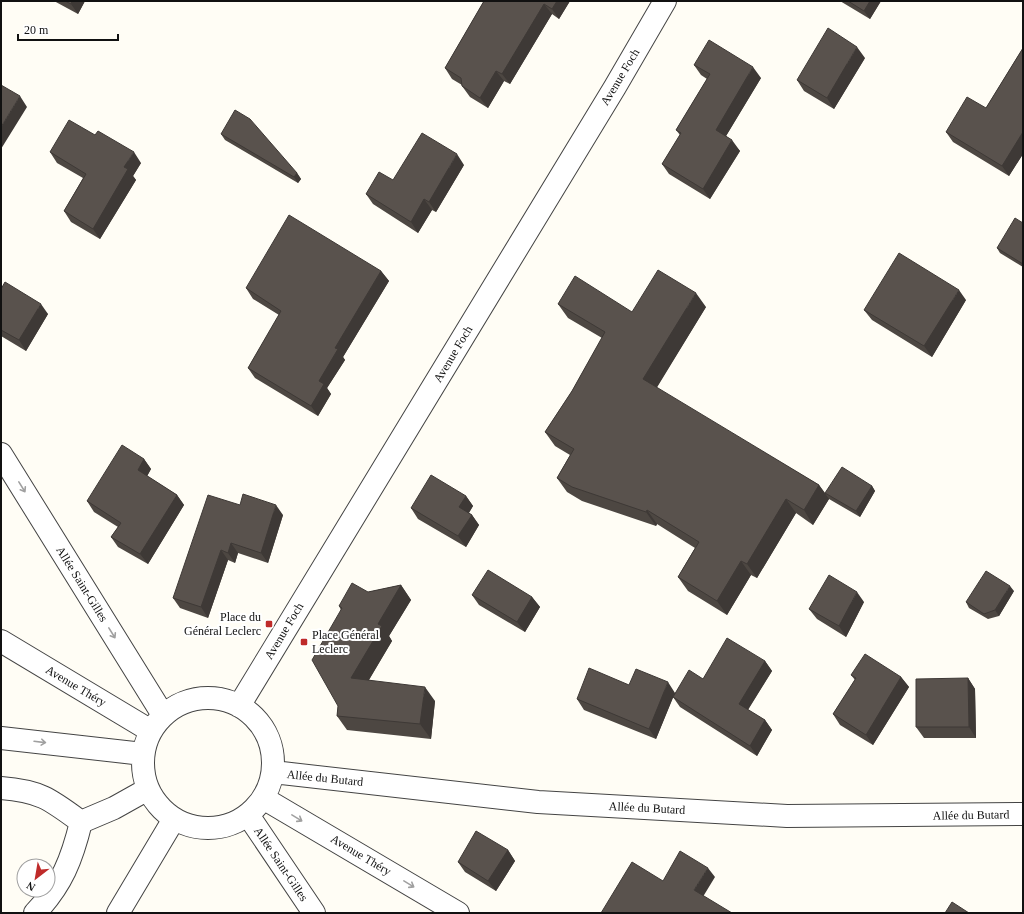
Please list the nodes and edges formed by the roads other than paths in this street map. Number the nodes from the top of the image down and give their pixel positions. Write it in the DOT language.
graph roads {
  1 [pos="665,1"];
  2 [pos="1,454"];
  3 [pos="1,641"];
  4 [pos="239,706"];
  5 [pos="157,723"];
  6 [pos="1,738"];
  7 [pos="143,754"];
  8 [pos="273,772"];
  9 [pos="1,788"];
  10 [pos="148,789"];
  11 [pos="263,798"];
  12 [pos="1023,814"];
  13 [pos="248,815"];
  14 [pos="174,819"];
  15 [pos="82,822"];
  16 [pos="35,913"];
  17 [pos="118,913"];
  18 [pos="314,913"];
  19 [pos="458,913"];
  1 -- 4 [label="street, Avenue Foch"];
  2 -- 5 [label="street, Allée Saint-Gilles, one-way"];
  3 -- 5 [label="street, Avenue Théry"];
  4 -- 5 [label="street"];
  4 -- 8 [label="street"];
  5 -- 7 [label="street"];
  6 -- 7 [label="street, one-way"];
  7 -- 10 [label="street"];
  8 -- 11 [label="street"];
  8 -- 12 [label="street, Allée du Butard"];
  9 -- 15 [label="street"];
  10 -- 14 [label="street"];
  10 -- 15 [label="street"];
  11 -- 13 [label="street"];
  11 -- 19 [label="street, Avenue Théry, one-way"];
  13 -- 14 [label="street"];
  13 -- 18 [label="street, Allée Saint-Gilles"];
  14 -- 17 [label="street"];
  15 -- 16 [label="street"];
}
